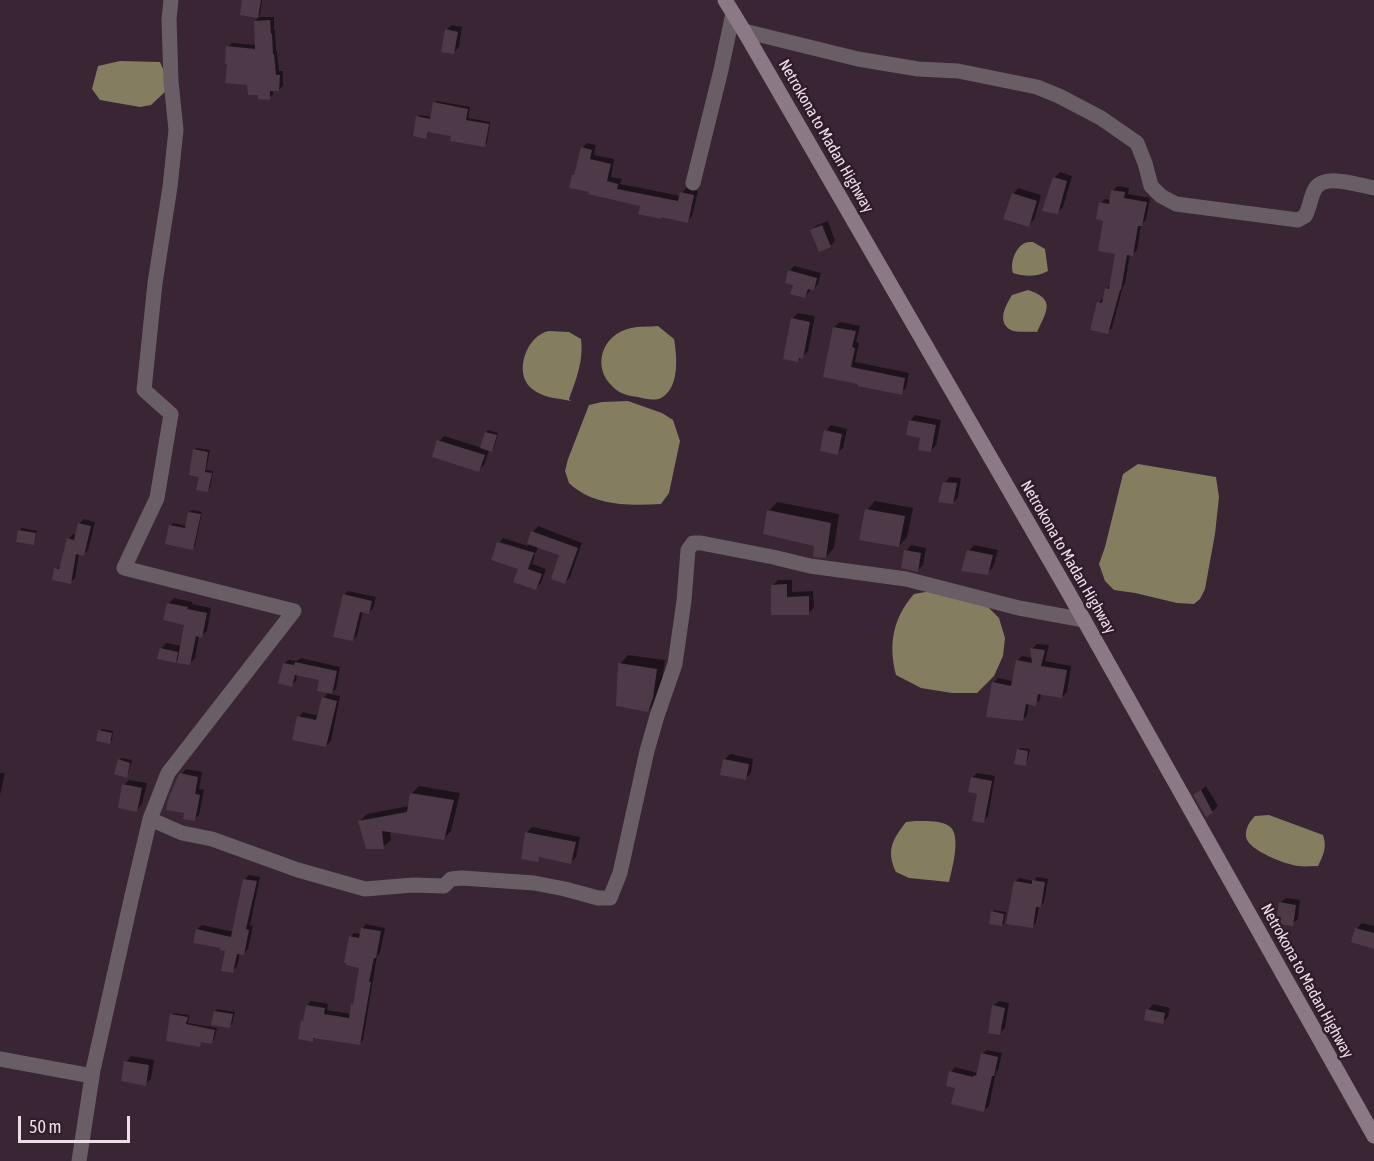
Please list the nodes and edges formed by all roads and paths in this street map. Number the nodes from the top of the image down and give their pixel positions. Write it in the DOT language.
graph roads {
  1 [pos="171,0"];
  2 [pos="729,7"];
  3 [pos="744,31"];
  4 [pos="693,183"];
  5 [pos="1374,188"];
  6 [pos="1084,620"];
  7 [pos="150,819"];
  8 [pos="0,1059"];
  9 [pos="92,1076"];
  10 [pos="1374,1136"];
  11 [pos="79,1161"];
  1 -- 7 [label="street"];
  2 -- 3 [label="main road, Netrokona to Madan Highway"];
  2 -- 4 [label="street"];
  3 -- 5 [label="street"];
  3 -- 6 [label="main road, Netrokona to Madan Highway"];
  6 -- 7 [label="street"];
  6 -- 10 [label="main road, Netrokona to Madan Highway"];
  7 -- 9 [label="street"];
  8 -- 9 [label="street"];
  9 -- 11 [label="street"];
}
